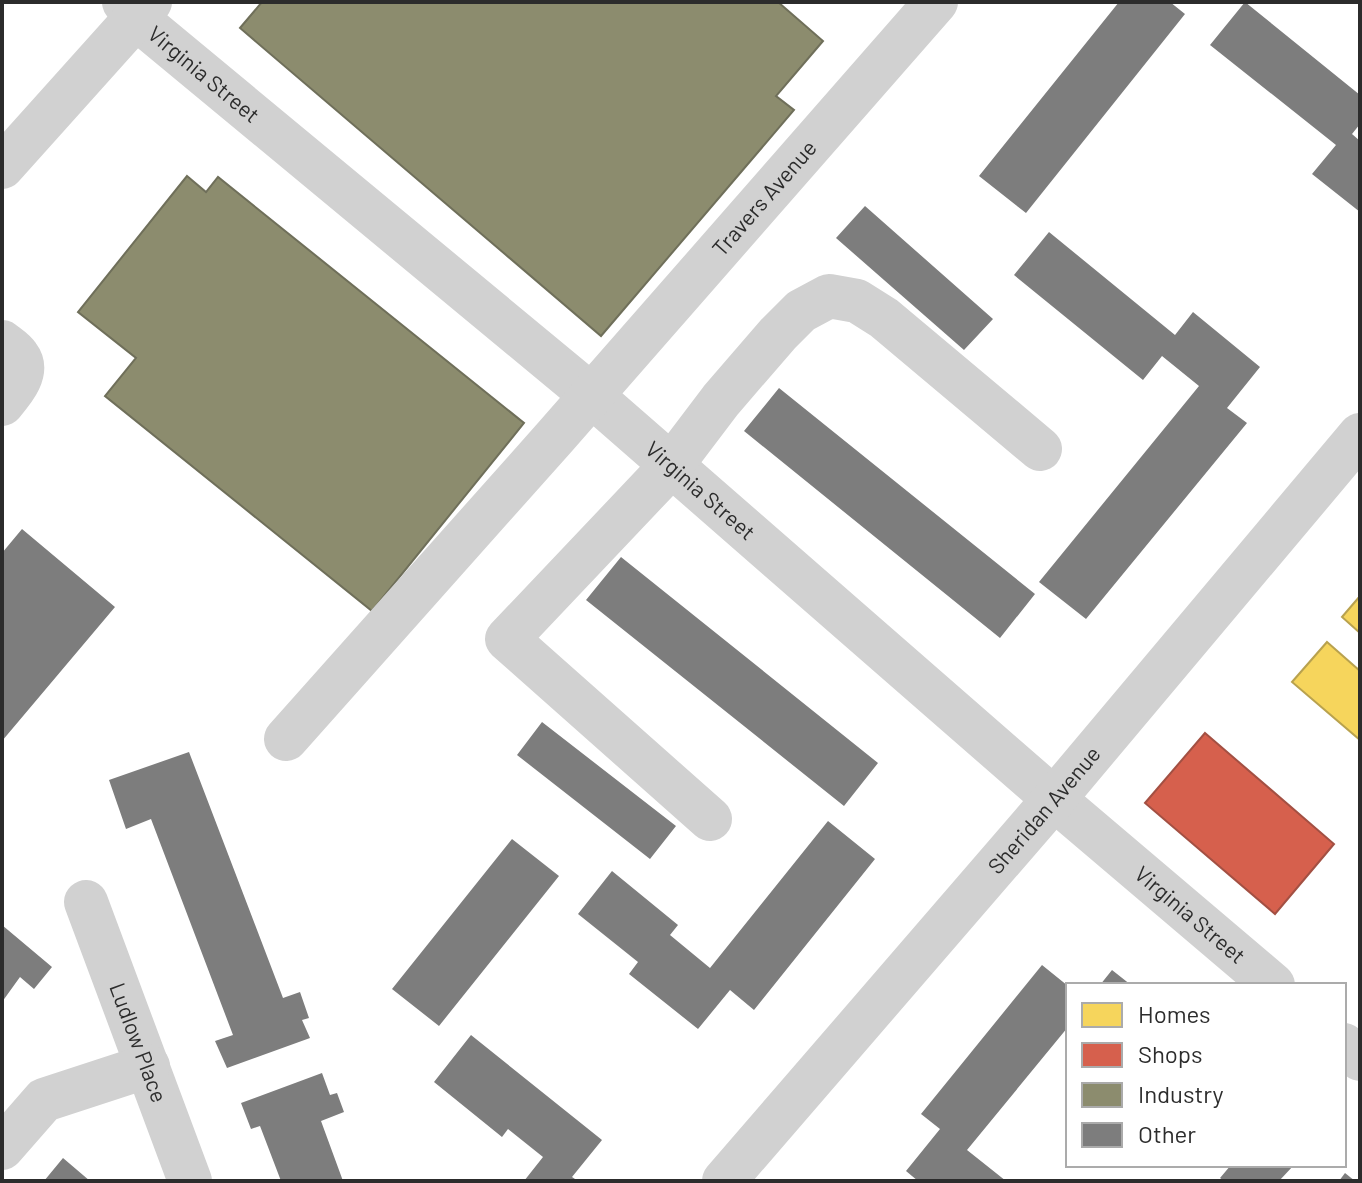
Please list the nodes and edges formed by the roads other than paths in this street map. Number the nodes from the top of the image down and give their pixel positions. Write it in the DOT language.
graph roads {
  1 [pos="936,2"];
  2 [pos="137,7"];
  3 [pos="4,163"];
  4 [pos="2,342"];
  5 [pos="591,395"];
  6 [pos="2,404"];
  7 [pos="1360,435"];
  8 [pos="1040,449"];
  9 [pos="671,466"];
  10 [pos="286,739"];
  11 [pos="1054,799"];
  12 [pos="710,819"];
  13 [pos="86,902"];
  14 [pos="1271,983"];
  15 [pos="148,1066"];
  16 [pos="2,1148"];
  17 [pos="190,1181"];
  18 [pos="724,1181"];
  1 -- 5 [label="street, Travers Avenue"];
  2 -- 3 [label="street"];
  2 -- 5 [label="street, Virginia Street"];
  4 -- 6 [label="street"];
  5 -- 9 [label="street, Virginia Street"];
  5 -- 10 [label="street, Travers Avenue"];
  7 -- 11 [label="street, Sheridan Avenue"];
  8 -- 9 [label="street"];
  9 -- 11 [label="street, Virginia Street"];
  9 -- 12 [label="street"];
  11 -- 14 [label="street, Virginia Street"];
  11 -- 18 [label="street, Sheridan Avenue"];
  13 -- 15 [label="street, Ludlow Place"];
  15 -- 16 [label="street"];
  15 -- 17 [label="street, Ludlow Place"];
}
